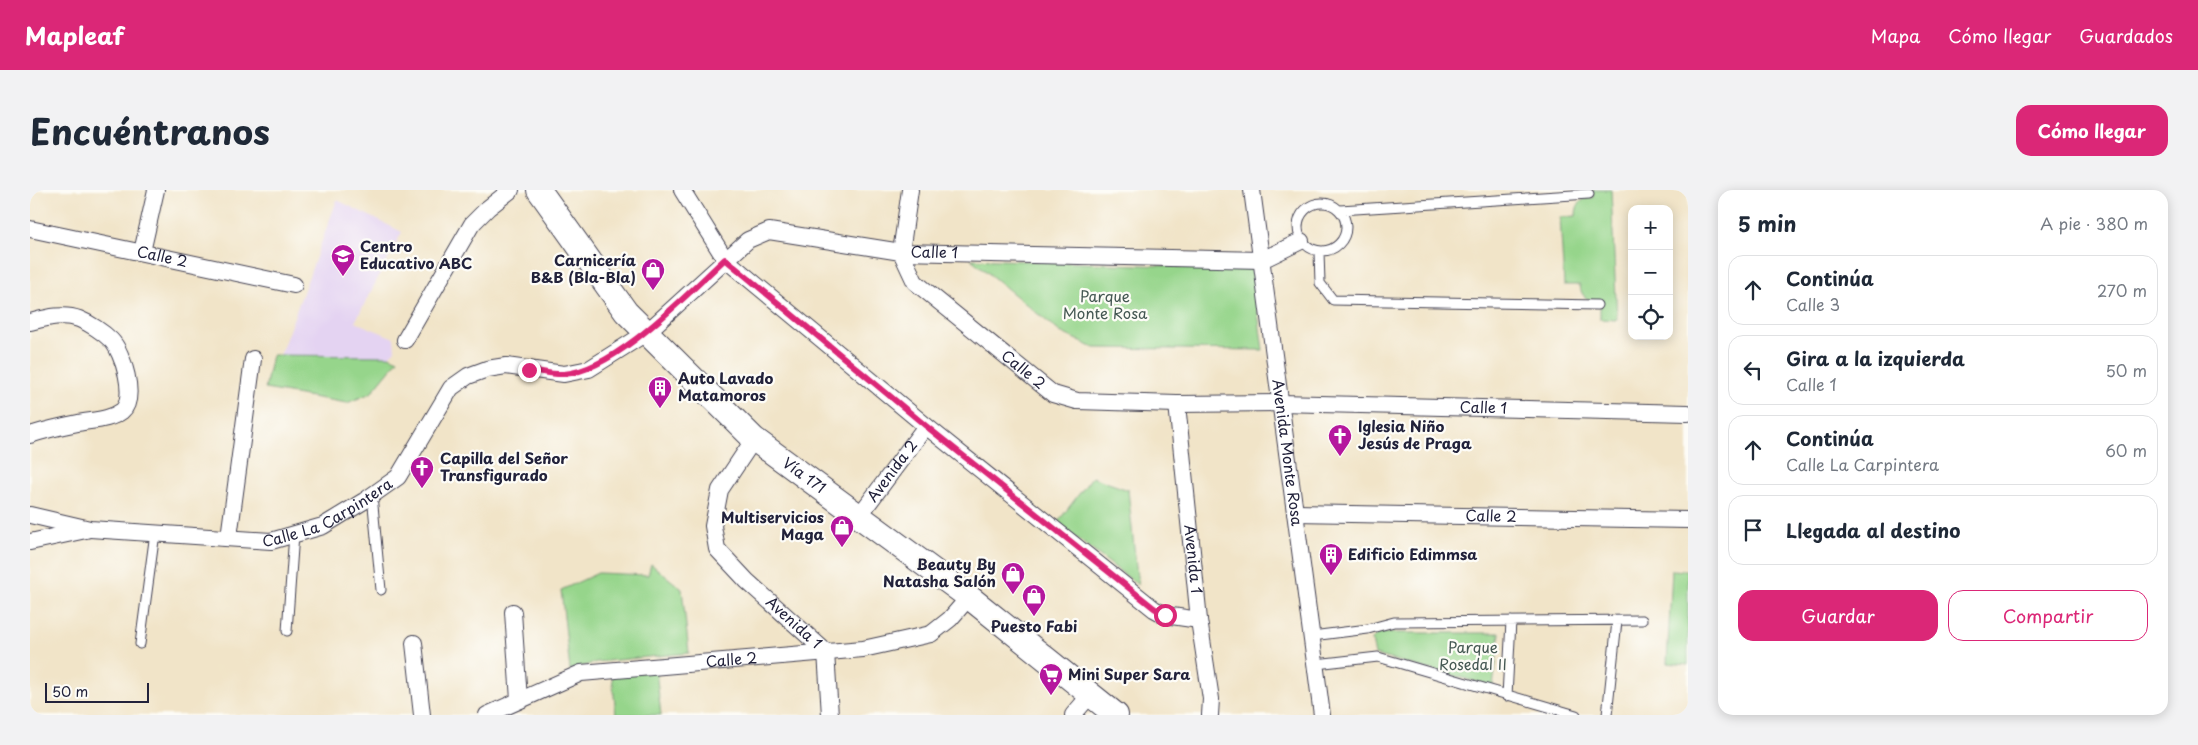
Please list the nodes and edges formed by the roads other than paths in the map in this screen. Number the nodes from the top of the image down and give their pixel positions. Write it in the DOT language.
graph roads {
  1 [pos="156,190"];
  2 [pos="511,190"];
  3 [pos="539,190"];
  4 [pos="682,190"];
  5 [pos="910,190"];
  6 [pos="1252,190"];
  7 [pos="1589,194"];
  8 [pos="1340,210"];
  9 [pos="30,229"];
  10 [pos="1301,241"];
  11 [pos="142,252"];
  12 [pos="901,252"];
  13 [pos="1320,252"];
  14 [pos="725,259"];
  15 [pos="1262,260"];
  16 [pos="294,285"];
  17 [pos="1597,305"];
  18 [pos="30,322"];
  19 [pos="646,333"];
  20 [pos="405,340"];
  21 [pos="253,359"];
  22 [pos="1280,403"];
  23 [pos="1177,404"];
  24 [pos="1688,413"];
  25 [pos="926,426"];
  26 [pos="30,436"];
  27 [pos="754,439"];
  28 [pos="372,495"];
  29 [pos="1295,513"];
  30 [pos="30,515"];
  31 [pos="859,516"];
  32 [pos="1688,520"];
  33 [pos="90,529"];
  34 [pos="155,533"];
  35 [pos="294,534"];
  36 [pos="229,537"];
  37 [pos="30,542"];
  38 [pos="381,590"];
  39 [pos="969,597"];
  40 [pos="513,612"];
  41 [pos="1199,620"];
  42 [pos="1642,620"];
  43 [pos="1512,621"];
  44 [pos="1617,621"];
  45 [pos="287,631"];
  46 [pos="1312,636"];
  47 [pos="414,642"];
  48 [pos="140,644"];
  49 [pos="826,652"];
  50 [pos="1316,664"];
  51 [pos="1091,694"];
  52 [pos="1507,696"];
  53 [pos="519,700"];
  54 [pos="422,715"];
  55 [pos="487,715"];
  56 [pos="830,715"];
  57 [pos="1074,715"];
  58 [pos="1116,715"];
  59 [pos="1210,715"];
  60 [pos="1322,715"];
  61 [pos="1576,715"];
  62 [pos="1607,715"];
  1 -- 11 [label="street"];
  2 -- 20 [label="street"];
  3 -- 19 [label="main road, Vía 171"];
  4 -- 14 [label="street"];
  5 -- 12 [label="street"];
  6 -- 15 [label="street, Avenida Monte Rosa"];
  7 -- 8 [label="lane"];
  8 -- 10 [label="lane"];
  8 -- 13 [label="lane"];
  9 -- 11 [label="street, Calle 2"];
  10 -- 13 [label="lane"];
  10 -- 15 [label="street"];
  11 -- 16 [label="street, Calle 2"];
  12 -- 14 [label="street, Calle 1"];
  12 -- 15 [label="street, Calle 1"];
  12 -- 23 [label="street, Calle 2"];
  13 -- 17 [label="lane"];
  14 -- 19 [label="street, Calle 1"];
  14 -- 25 [label="street"];
  15 -- 22 [label="street, Avenida Monte Rosa"];
  18 -- 26 [label="street"];
  19 -- 27 [label="main road, Vía 171"];
  19 -- 28 [label="street, Calle La Carpintera"];
  21 -- 36 [label="street"];
  22 -- 23 [label="street, Calle 2"];
  22 -- 24 [label="street, Calle 1"];
  22 -- 29 [label="street, Avenida Monte Rosa"];
  23 -- 41 [label="street, Avenida 1"];
  25 -- 31 [label="street, Avenida 2"];
  25 -- 41 [label="street"];
  27 -- 31 [label="main road, Vía 171"];
  27 -- 49 [label="street, Avenida 1"];
  28 -- 35 [label="street, Calle La Carpintera"];
  28 -- 38 [label="lane"];
  29 -- 32 [label="street, Calle 2"];
  29 -- 46 [label="street, Avenida Monte Rosa"];
  30 -- 33 [label="street, Calle La Carpintera"];
  31 -- 39 [label="main road, Vía 171"];
  33 -- 34 [label="street, Calle La Carpintera"];
  33 -- 37 [label="street"];
  34 -- 36 [label="street, Calle La Carpintera"];
  34 -- 48 [label="lane"];
  35 -- 36 [label="street, Calle La Carpintera"];
  35 -- 45 [label="lane"];
  39 -- 49 [label="street, Calle 2"];
  39 -- 51 [label="main road, Vía 171"];
  40 -- 53 [label="street"];
  41 -- 59 [label="street, Avenida 1"];
  42 -- 44 [label="lane"];
  43 -- 44 [label="lane"];
  43 -- 46 [label="lane"];
  43 -- 52 [label="lane"];
  44 -- 62 [label="lane"];
  46 -- 50 [label="street, Avenida Monte Rosa"];
  47 -- 54 [label="street"];
  49 -- 53 [label="street, Calle 2"];
  49 -- 56 [label="street, Avenida 1"];
  50 -- 52 [label="lane"];
  50 -- 60 [label="street, Avenida Monte Rosa"];
  51 -- 57 [label="street"];
  51 -- 58 [label="main road, Vía 171"];
  52 -- 61 [label="lane"];
  53 -- 55 [label="street, Calle 2"];
}
